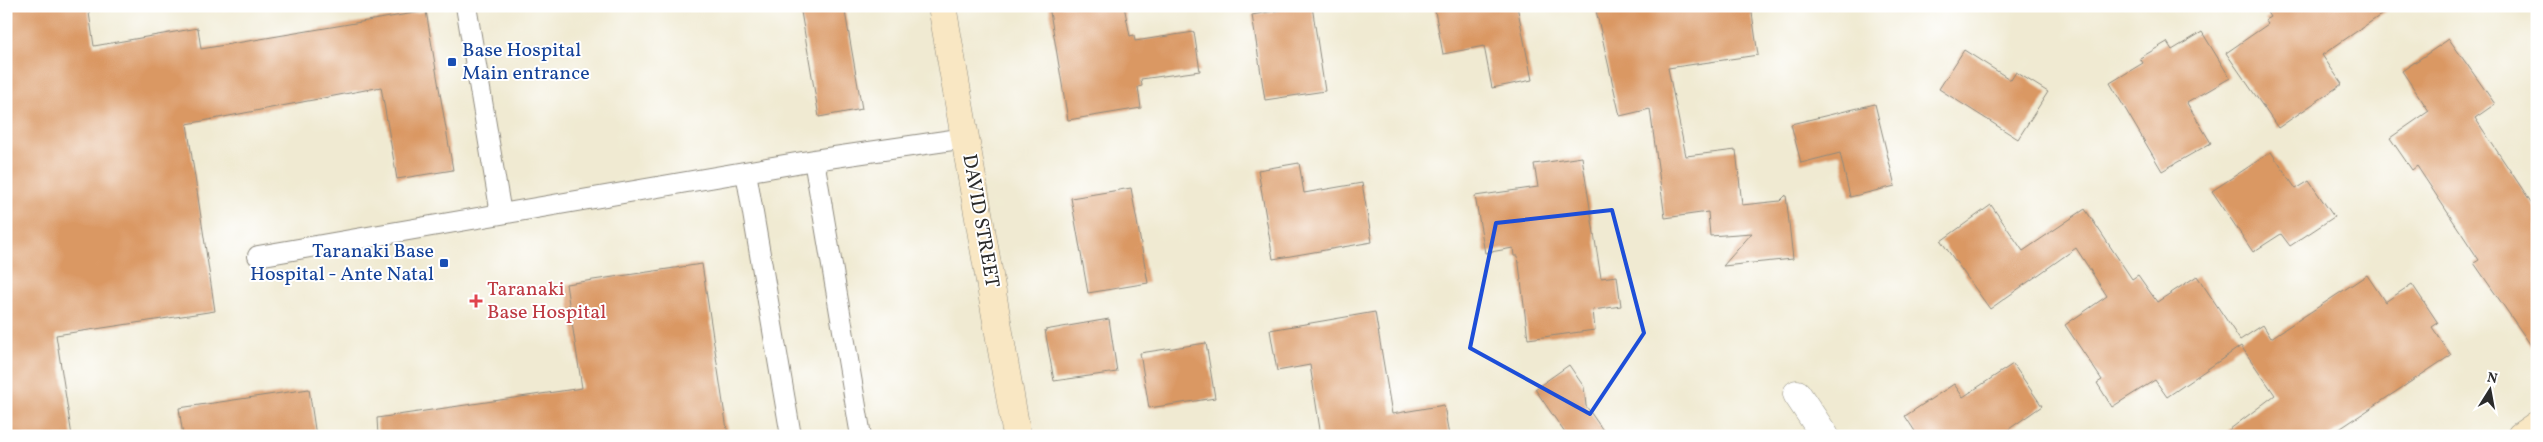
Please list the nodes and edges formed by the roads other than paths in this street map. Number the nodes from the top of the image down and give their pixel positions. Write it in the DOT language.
graph roads {
  1 [pos="466,6"];
  2 [pos="942,6"];
  3 [pos="966,138"];
  4 [pos="814,160"];
  5 [pos="746,172"];
  6 [pos="501,214"];
  7 [pos="258,256"];
  8 [pos="1797,394"];
  9 [pos="2537,425"];
  10 [pos="791,436"];
  11 [pos="861,436"];
  12 [pos="1017,436"];
  13 [pos="1825,436"];
  14 [pos="2521,436"];
  1 -- 6 [label="lane"];
  2 -- 3 [label="street, DAVID STREET"];
  3 -- 4 [label="lane"];
  3 -- 12 [label="street, DAVID STREET"];
  4 -- 5 [label="lane"];
  4 -- 11 [label="lane"];
  5 -- 6 [label="lane"];
  5 -- 10 [label="lane"];
  6 -- 7 [label="lane"];
  8 -- 13 [label="street"];
  9 -- 14 [label="street"];
}
